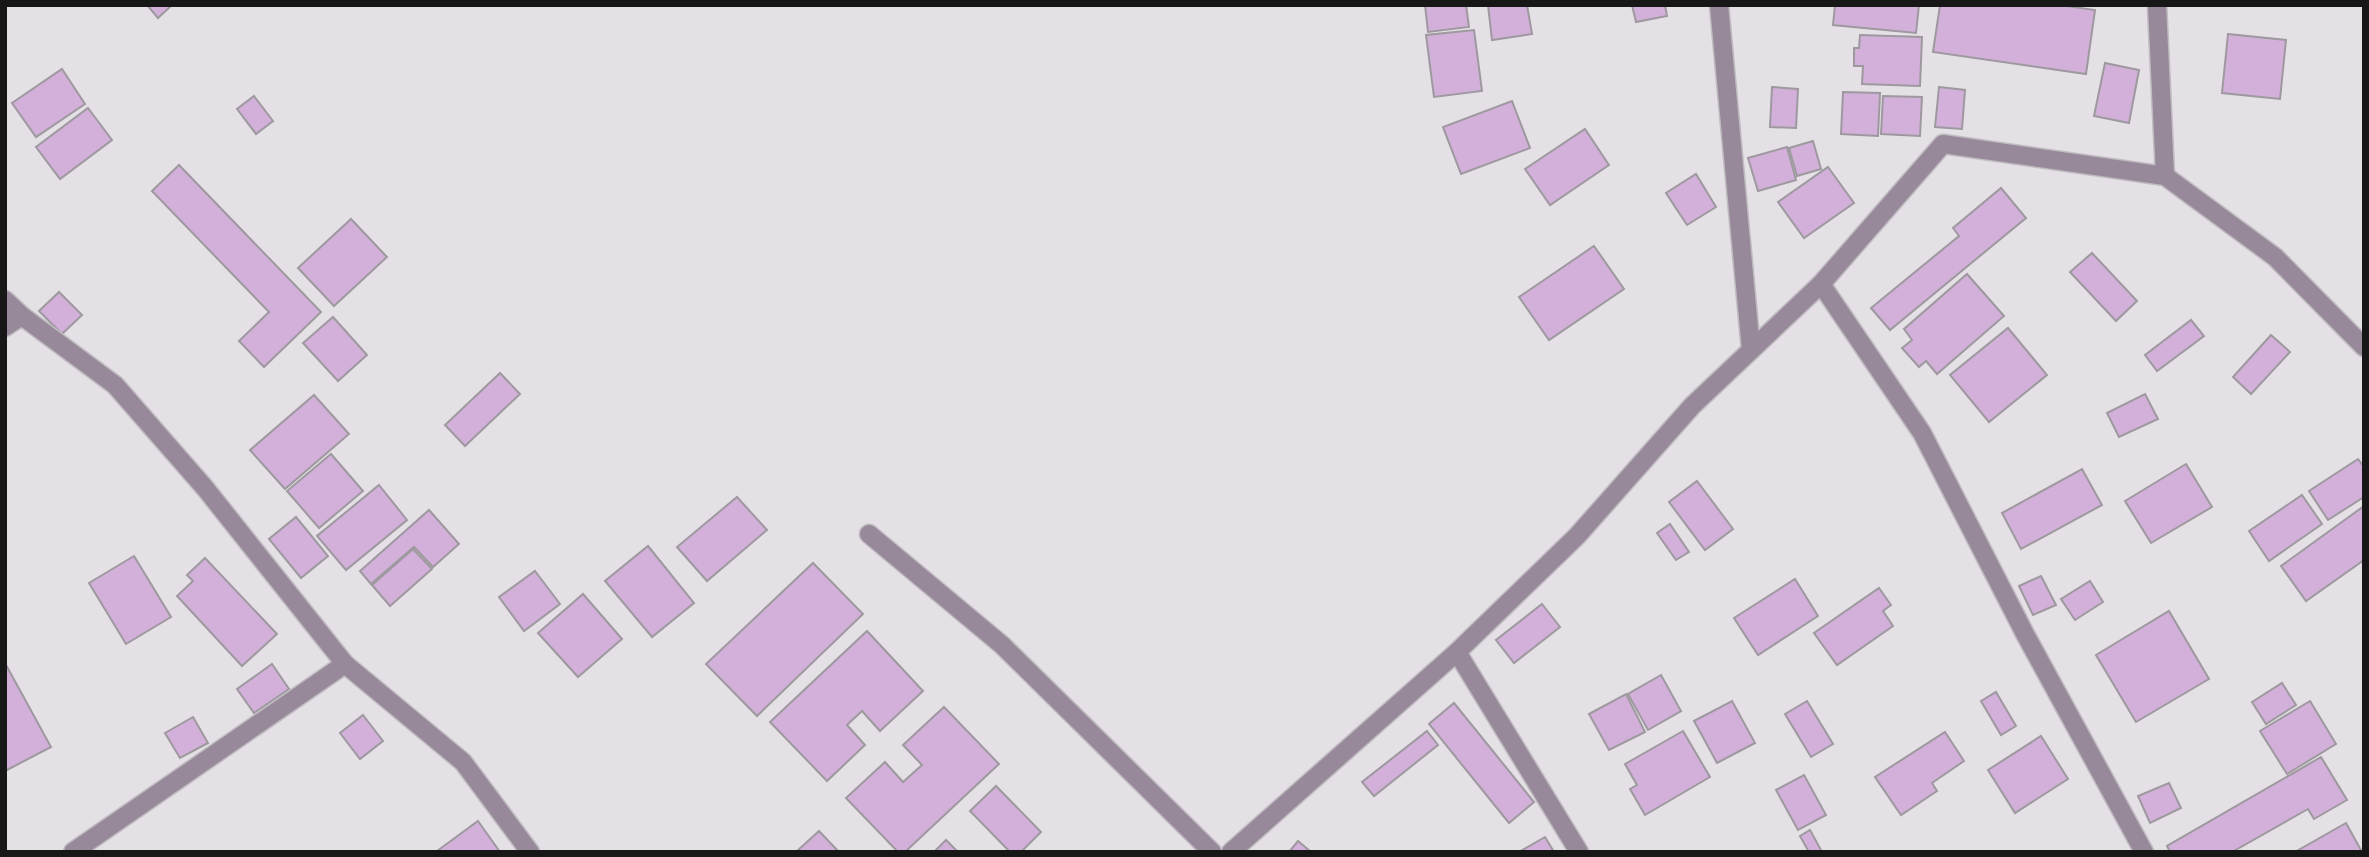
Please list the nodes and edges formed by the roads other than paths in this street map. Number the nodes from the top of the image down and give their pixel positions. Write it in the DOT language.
graph roads {
  1 [pos="1719,5"];
  2 [pos="2157,5"];
  3 [pos="2165,176"];
  4 [pos="1821,285"];
  5 [pos="5,300"];
  6 [pos="22,316"];
  7 [pos="5,327"];
  8 [pos="2364,347"];
  9 [pos="1751,350"];
  10 [pos="869,534"];
  11 [pos="1457,652"];
  12 [pos="345,664"];
  13 [pos="73,852"];
  14 [pos="530,852"];
  15 [pos="1212,852"];
  16 [pos="1231,852"];
  17 [pos="1579,852"];
  18 [pos="2144,852"];
  1 -- 9 [label="street"];
  2 -- 3 [label="street"];
  3 -- 4 [label="street"];
  3 -- 8 [label="street"];
  4 -- 9 [label="street"];
  4 -- 18 [label="street"];
  5 -- 6 [label="street"];
  6 -- 7 [label="street"];
  6 -- 12 [label="street"];
  9 -- 11 [label="street"];
  10 -- 15 [label="street"];
  11 -- 16 [label="street"];
  11 -- 17 [label="street"];
  12 -- 13 [label="street"];
  12 -- 14 [label="street"];
}
